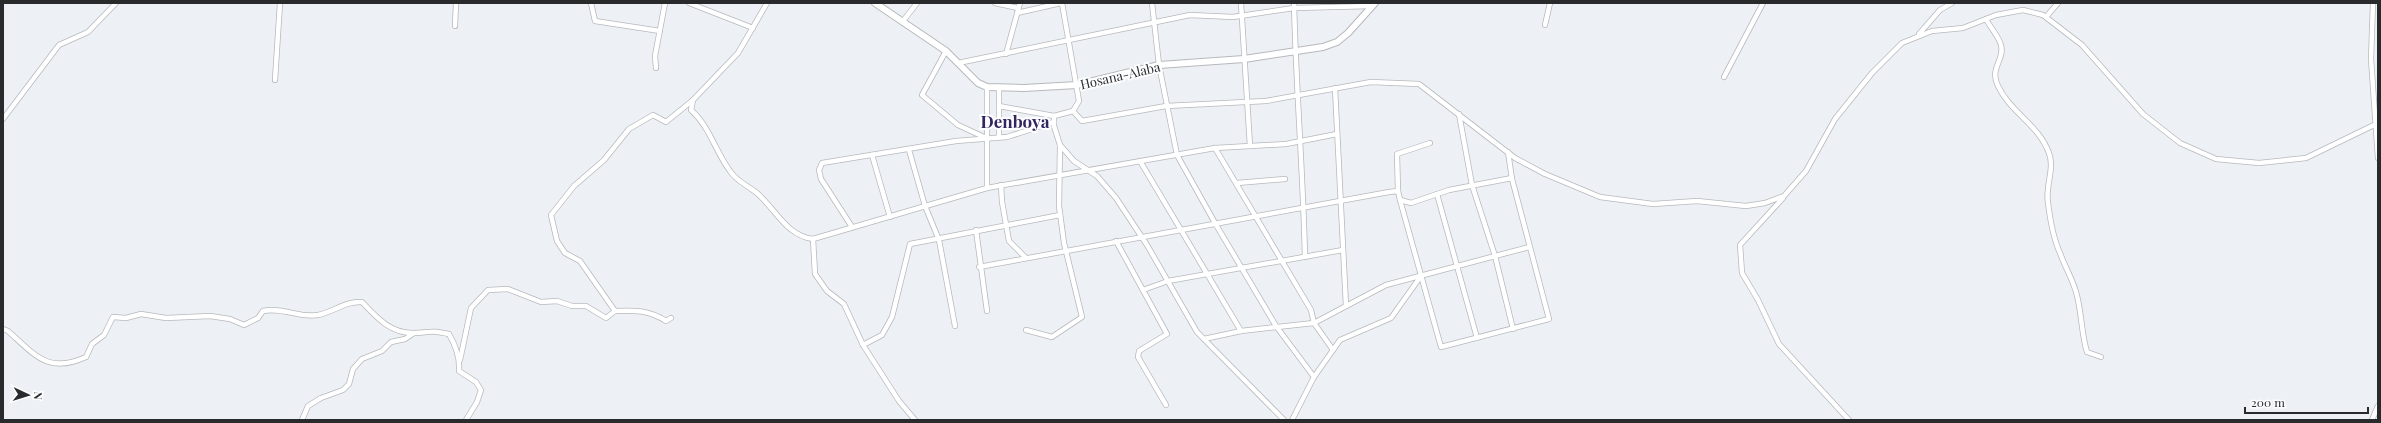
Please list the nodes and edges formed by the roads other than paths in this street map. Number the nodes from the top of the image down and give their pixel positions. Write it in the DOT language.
graph roads {
  1 [pos="116,3"];
  2 [pos="280,3"];
  3 [pos="456,3"];
  4 [pos="590,3"];
  5 [pos="665,3"];
  6 [pos="689,3"];
  7 [pos="767,3"];
  8 [pos="875,3"];
  9 [pos="916,3"];
  10 [pos="995,3"];
  11 [pos="1020,3"];
  12 [pos="1061,3"];
  13 [pos="1152,3"];
  14 [pos="1241,3"];
  15 [pos="1550,3"];
  16 [pos="1763,3"];
  17 [pos="1952,3"];
  18 [pos="2058,3"];
  19 [pos="2373,3"];
  20 [pos="1373,5"];
  21 [pos="1945,5"];
  22 [pos="1294,6"];
  23 [pos="1018,10"];
  24 [pos="1241,16"];
  25 [pos="2046,17"];
  26 [pos="1986,19"];
  27 [pos="903,21"];
  28 [pos="1154,22"];
  29 [pos="1545,25"];
  30 [pos="456,26"];
  31 [pos="753,28"];
  32 [pos="660,31"];
  33 [pos="1918,36"];
  34 [pos="1067,40"];
  35 [pos="946,51"];
  36 [pos="1295,52"];
  37 [pos="1006,54"];
  38 [pos="1244,58"];
  39 [pos="958,63"];
  40 [pos="1159,65"];
  41 [pos="656,68"];
  42 [pos="1724,77"];
  43 [pos="275,80"];
  44 [pos="1077,85"];
  45 [pos="987,87"];
  46 [pos="999,88"];
  47 [pos="1335,88"];
  48 [pos="1298,95"];
  49 [pos="693,100"];
  50 [pos="1247,102"];
  51 [pos="999,106"];
  52 [pos="1166,106"];
  53 [pos="1073,112"];
  54 [pos="1459,114"];
  55 [pos="1054,116"];
  56 [pos="3,119"];
  57 [pos="1054,122"];
  58 [pos="2376,125"];
  59 [pos="1337,134"];
  60 [pos="999,137"];
  61 [pos="987,138"];
  62 [pos="1301,141"];
  63 [pos="1430,143"];
  64 [pos="1060,145"];
  65 [pos="1250,146"];
  66 [pos="1215,148"];
  67 [pos="909,150"];
  68 [pos="1508,152"];
  69 [pos="1177,154"];
  70 [pos="872,155"];
  71 [pos="2378,158"];
  72 [pos="1140,161"];
  73 [pos="1087,170"];
  74 [pos="1060,175"];
  75 [pos="1512,178"];
  76 [pos="1285,179"];
  77 [pos="1237,183"];
  78 [pos="1001,185"];
  79 [pos="1472,185"];
  80 [pos="987,188"];
  81 [pos="1398,191"];
  82 [pos="1436,194"];
  83 [pos="1784,196"];
  84 [pos="1400,200"];
  85 [pos="1340,202"];
  86 [pos="925,206"];
  87 [pos="1304,208"];
  88 [pos="1060,215"];
  89 [pos="1257,216"];
  90 [pos="890,217"];
  91 [pos="1215,223"];
  92 [pos="1005,225"];
  93 [pos="852,226"];
  94 [pos="1181,229"];
  95 [pos="976,230"];
  96 [pos="1142,236"];
  97 [pos="938,238"];
  98 [pos="813,239"];
  99 [pos="1116,241"];
  100 [pos="1530,247"];
  101 [pos="1065,250"];
  102 [pos="1343,250"];
  103 [pos="1495,256"];
  104 [pos="1305,257"];
  105 [pos="1026,258"];
  106 [pos="1283,261"];
  107 [pos="979,267"];
  108 [pos="1456,267"];
  109 [pos="1242,268"];
  110 [pos="1207,274"];
  111 [pos="1421,276"];
  112 [pos="1168,281"];
  113 [pos="1143,290"];
  114 [pos="1346,306"];
  115 [pos="987,310"];
  116 [pos="615,311"];
  117 [pos="672,318"];
  118 [pos="1314,323"];
  119 [pos="955,326"];
  120 [pos="1276,326"];
  121 [pos="1513,328"];
  122 [pos="3,330"];
  123 [pos="1026,330"];
  124 [pos="1241,331"];
  125 [pos="414,333"];
  126 [pos="1477,338"];
  127 [pos="1204,339"];
  128 [pos="863,345"];
  129 [pos="1333,350"];
  130 [pos="2101,357"];
  131 [pos="460,361"];
  132 [pos="1314,377"];
  133 [pos="1166,405"];
  134 [pos="2378,406"];
  135 [pos="302,420"];
  136 [pos="466,420"];
  137 [pos="915,420"];
  138 [pos="1284,420"];
  139 [pos="1292,420"];
  140 [pos="1850,420"];
  141 [pos="2372,420"];
  1 -- 56 [label="street"];
  2 -- 43 [label="street"];
  3 -- 30 [label="street"];
  4 -- 32 [label="street"];
  5 -- 32 [label="street"];
  6 -- 31 [label="street"];
  7 -- 31 [label="street"];
  8 -- 27 [label="main road, Hosana-Alaba"];
  9 -- 27 [label="street"];
  10 -- 23 [label="street"];
  11 -- 23 [label="street"];
  12 -- 23 [label="street"];
  12 -- 34 [label="street"];
  13 -- 28 [label="street"];
  14 -- 24 [label="street"];
  15 -- 29 [label="street"];
  16 -- 42 [label="street"];
  17 -- 21 [label="street"];
  18 -- 25 [label="street"];
  19 -- 58 [label="street"];
  20 -- 22 [label="street"];
  20 -- 36 [label="main road, Hosana-Alaba"];
  21 -- 33 [label="street"];
  22 -- 24 [label="street"];
  22 -- 36 [label="street"];
  23 -- 37 [label="street"];
  24 -- 28 [label="street"];
  24 -- 38 [label="street"];
  25 -- 26 [label="street"];
  25 -- 58 [label="street"];
  26 -- 33 [label="street"];
  26 -- 130 [label="street"];
  27 -- 35 [label="main road, Hosana-Alaba"];
  28 -- 34 [label="street"];
  28 -- 40 [label="street"];
  31 -- 49 [label="street"];
  32 -- 41 [label="street"];
  33 -- 83 [label="street"];
  34 -- 37 [label="street"];
  34 -- 44 [label="street"];
  35 -- 39 [label="main road, Hosana-Alaba"];
  35 -- 61 [label="street"];
  36 -- 38 [label="main road, Hosana-Alaba"];
  36 -- 48 [label="street"];
  37 -- 39 [label="street"];
  38 -- 40 [label="main road, Hosana-Alaba"];
  38 -- 50 [label="street"];
  39 -- 45 [label="main road, Hosana-Alaba"];
  40 -- 44 [label="main road, Hosana-Alaba"];
  40 -- 52 [label="street"];
  44 -- 46 [label="main road, Hosana-Alaba"];
  44 -- 53 [label="street"];
  45 -- 46 [label="main road, Hosana-Alaba"];
  45 -- 61 [label="street"];
  46 -- 51 [label="street"];
  47 -- 48 [label="street"];
  47 -- 54 [label="street"];
  47 -- 59 [label="street"];
  48 -- 50 [label="street"];
  48 -- 62 [label="street"];
  49 -- 98 [label="street"];
  49 -- 116 [label="street"];
  50 -- 52 [label="street"];
  50 -- 65 [label="street"];
  51 -- 55 [label="street"];
  51 -- 60 [label="street"];
  52 -- 53 [label="street"];
  52 -- 69 [label="street"];
  53 -- 55 [label="street"];
  54 -- 68 [label="street"];
  54 -- 79 [label="street"];
  55 -- 57 [label="street"];
  57 -- 60 [label="street"];
  57 -- 64 [label="street"];
  58 -- 71 [label="street"];
  59 -- 62 [label="street"];
  59 -- 85 [label="street"];
  60 -- 61 [label="street"];
  61 -- 67 [label="street"];
  61 -- 80 [label="street"];
  62 -- 65 [label="street"];
  62 -- 87 [label="street"];
  63 -- 81 [label="street"];
  64 -- 73 [label="street"];
  64 -- 74 [label="street"];
  65 -- 66 [label="street"];
  66 -- 69 [label="street"];
  66 -- 77 [label="street"];
  67 -- 70 [label="street"];
  67 -- 86 [label="street"];
  68 -- 75 [label="street"];
  68 -- 83 [label="street"];
  69 -- 72 [label="street"];
  69 -- 91 [label="street"];
  70 -- 90 [label="street"];
  70 -- 93 [label="street"];
  72 -- 73 [label="street"];
  72 -- 94 [label="street"];
  73 -- 74 [label="street"];
  73 -- 96 [label="street"];
  74 -- 78 [label="street"];
  74 -- 88 [label="street"];
  75 -- 79 [label="street"];
  75 -- 100 [label="street"];
  76 -- 77 [label="street"];
  77 -- 89 [label="street"];
  78 -- 80 [label="street"];
  78 -- 92 [label="street"];
  79 -- 82 [label="street"];
  79 -- 103 [label="street"];
  80 -- 86 [label="street"];
  81 -- 84 [label="street"];
  81 -- 85 [label="street"];
  82 -- 84 [label="street"];
  82 -- 108 [label="street"];
  83 -- 140 [label="street"];
  84 -- 111 [label="street"];
  85 -- 87 [label="street"];
  85 -- 102 [label="street"];
  86 -- 90 [label="street"];
  86 -- 97 [label="street"];
  87 -- 89 [label="street"];
  87 -- 104 [label="street"];
  88 -- 92 [label="street"];
  88 -- 101 [label="street"];
  89 -- 91 [label="street"];
  89 -- 106 [label="street"];
  90 -- 93 [label="street"];
  91 -- 94 [label="street"];
  91 -- 109 [label="street"];
  92 -- 95 [label="street"];
  92 -- 105 [label="street"];
  93 -- 98 [label="street"];
  94 -- 96 [label="street"];
  94 -- 110 [label="street"];
  95 -- 97 [label="street"];
  95 -- 107 [label="street"];
  96 -- 99 [label="street"];
  96 -- 112 [label="street"];
  97 -- 119 [label="street"];
  97 -- 128 [label="street"];
  98 -- 128 [label="street"];
  99 -- 101 [label="street"];
  99 -- 113 [label="street"];
  100 -- 103 [label="street"];
  100 -- 121 [label="street"];
  101 -- 105 [label="street"];
  101 -- 123 [label="street"];
  102 -- 104 [label="street"];
  102 -- 114 [label="street"];
  103 -- 108 [label="street"];
  103 -- 121 [label="street"];
  104 -- 106 [label="street"];
  105 -- 107 [label="street"];
  106 -- 109 [label="street"];
  106 -- 118 [label="street"];
  107 -- 115 [label="street"];
  108 -- 111 [label="street"];
  108 -- 126 [label="street"];
  109 -- 110 [label="street"];
  109 -- 120 [label="street"];
  110 -- 112 [label="street"];
  110 -- 124 [label="street"];
  111 -- 114 [label="street"];
  111 -- 126 [label="street"];
  111 -- 129 [label="street"];
  112 -- 113 [label="street"];
  112 -- 127 [label="street"];
  113 -- 133 [label="street"];
  114 -- 118 [label="street"];
  116 -- 117 [label="street"];
  116 -- 131 [label="street"];
  118 -- 120 [label="street"];
  118 -- 129 [label="street"];
  120 -- 124 [label="street"];
  120 -- 132 [label="street"];
  121 -- 126 [label="street"];
  122 -- 125 [label="street"];
  124 -- 127 [label="street"];
  125 -- 131 [label="street"];
  125 -- 135 [label="street"];
  127 -- 138 [label="street"];
  128 -- 137 [label="street"];
  129 -- 132 [label="street"];
  131 -- 136 [label="street"];
  132 -- 139 [label="street"];
  134 -- 141 [label="street"];
}
